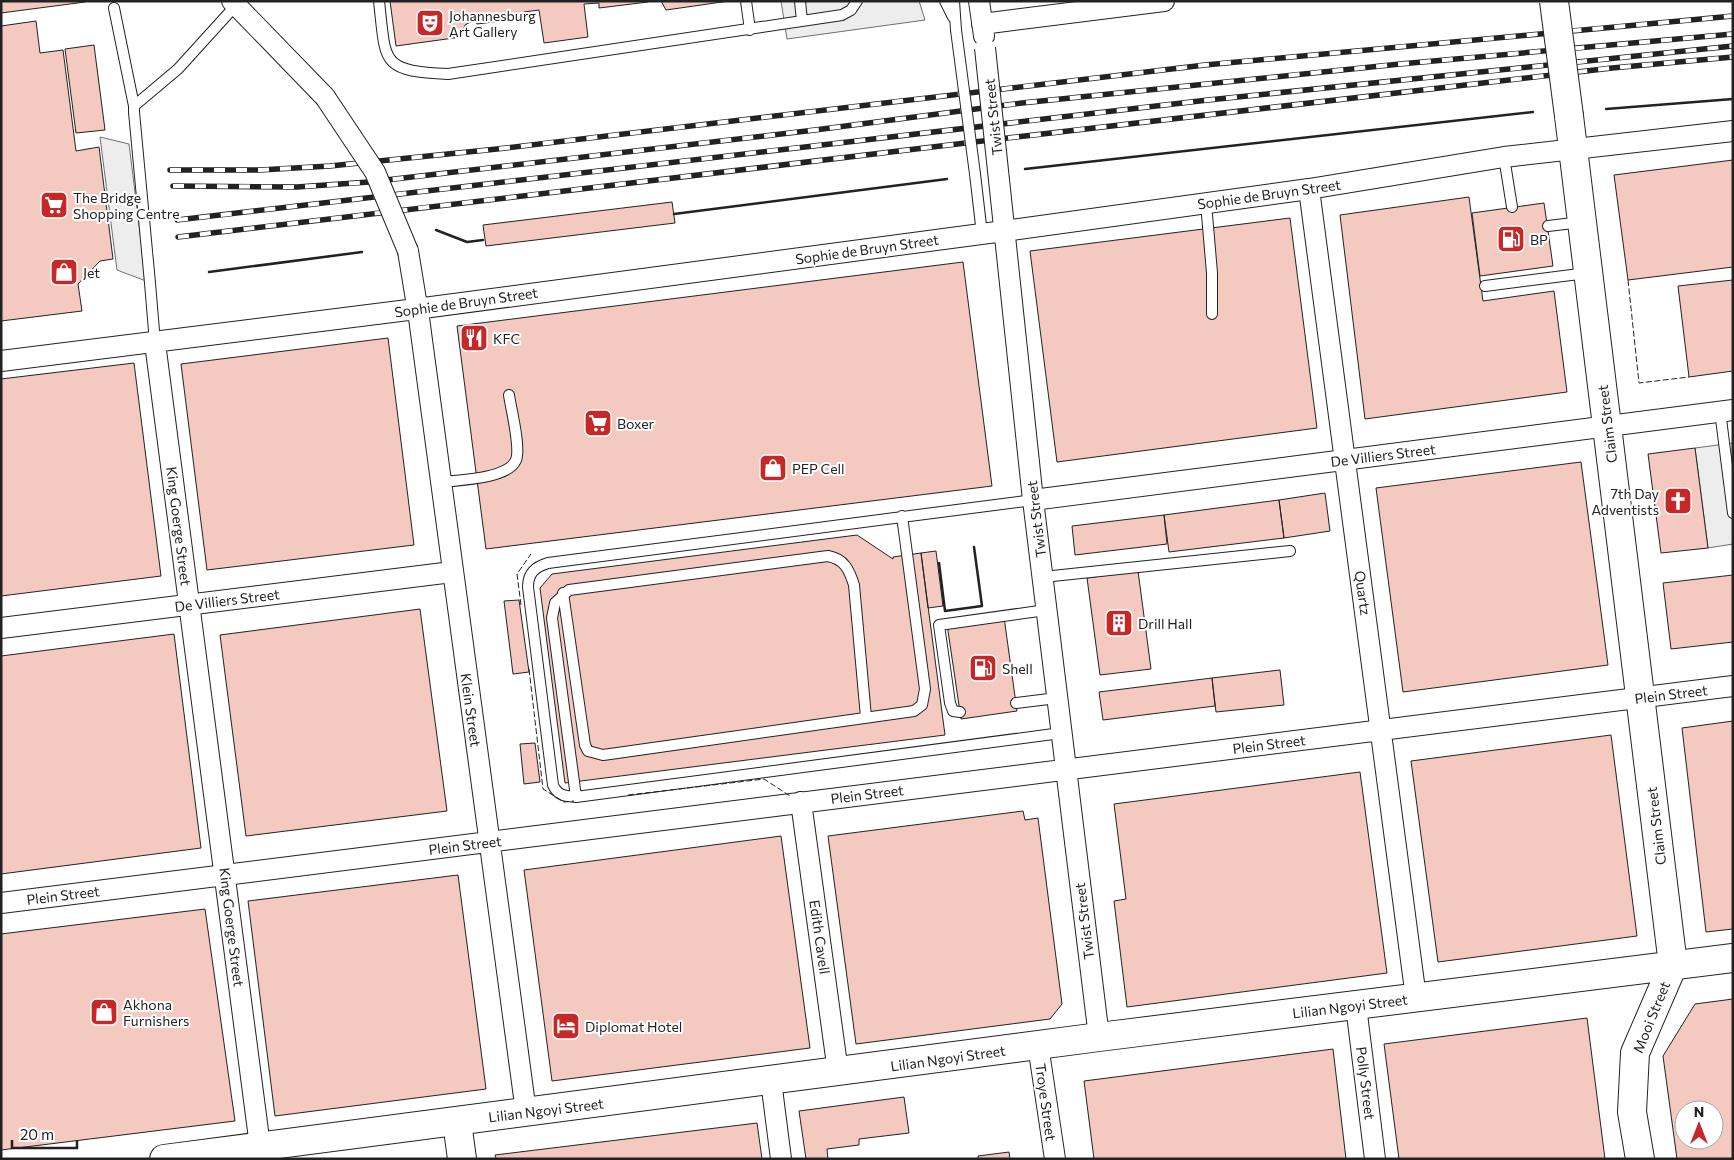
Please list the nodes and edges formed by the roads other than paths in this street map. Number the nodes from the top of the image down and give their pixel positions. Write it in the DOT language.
graph roads {
  1 [pos="378,1"];
  2 [pos="746,1"];
  3 [pos="800,1"];
  4 [pos="857,1"];
  5 [pos="945,1"];
  6 [pos="954,1"];
  7 [pos="979,1"];
  8 [pos="1164,1"];
  9 [pos="1554,1"];
  10 [pos="236,2"];
  11 [pos="114,8"];
  12 [pos="802,21"];
  13 [pos="982,24"];
  14 [pos="956,26"];
  15 [pos="750,30"];
  16 [pos="134,109"];
  17 [pos="1733,131"];
  18 [pos="1573,148"];
  19 [pos="1504,157"];
  20 [pos="1309,189"];
  21 [pos="1206,203"];
  22 [pos="1512,207"];
  23 [pos="1582,222"];
  24 [pos="1548,226"];
  25 [pos="1004,231"];
  26 [pos="982,234"];
  27 [pos="1588,273"];
  28 [pos="1485,286"];
  29 [pos="416,309"];
  30 [pos="1212,314"];
  31 [pos="156,343"];
  32 [pos="1,361"];
  33 [pos="509,395"];
  34 [pos="1726,411"];
  35 [pos="1607,426"];
  36 [pos="1345,460"];
  37 [pos="441,482"];
  38 [pos="1033,500"];
  39 [pos="1733,513"];
  40 [pos="902,516"];
  41 [pos="1290,552"];
  42 [pos="452,572"];
  43 [pos="1042,577"];
  44 [pos="563,593"];
  45 [pos="190,605"];
  46 [pos="1046,610"];
  47 [pos="1,628"];
  48 [pos="1733,686"];
  49 [pos="1057,698"];
  50 [pos="1640,698"];
  51 [pos="1016,704"];
  52 [pos="960,712"];
  53 [pos="866,717"];
  54 [pos="1381,730"];
  55 [pos="1061,733"];
  56 [pos="1066,768"];
  57 [pos="576,796"];
  58 [pos="801,802"];
  59 [pos="488,842"];
  60 [pos="225,875"];
  61 [pos="1,902"];
  62 [pos="1733,958"];
  63 [pos="1673,965"];
  64 [pos="1416,998"];
  65 [pos="1356,1006"];
  66 [pos="1099,1037"];
  67 [pos="1038,1046"];
  68 [pos="838,1072"];
  69 [pos="771,1081"];
  70 [pos="526,1112"];
  71 [pos="457,1122"];
  72 [pos="260,1146"];
  73 [pos="164,1159"];
  74 [pos="462,1159"];
  75 [pos="781,1159"];
  76 [pos="1055,1159"];
  77 [pos="1375,1159"];
  78 [pos="1640,1159"];
  1 -- 15 [label="lane"];
  2 -- 15 [label="lane"];
  3 -- 12 [label="lane"];
  4 -- 12 [label="lane"];
  5 -- 14 [label="lane"];
  6 -- 14 [label="lane"];
  7 -- 13 [label="street, Twist Street"];
  8 -- 13 [label="street"];
  9 -- 18 [label="street, Claim Street, bridge"];
  10 -- 16 [label="lane"];
  10 -- 29 [label="street, Klein Street, bridge"];
  11 -- 16 [label="lane, King Goerge Street"];
  12 -- 15 [label="lane"];
  13 -- 25 [label="street, Twist Street, bridge"];
  14 -- 26 [label="lane, bridge"];
  16 -- 31 [label="lane, King Goerge Street, bridge"];
  17 -- 18 [label="street, Sophie de Bruyn Street"];
  18 -- 19 [label="street, Sophie de Bruyn Street"];
  18 -- 23 [label="street, Claim Street"];
  19 -- 20 [label="street, Sophie de Bruyn Street"];
  19 -- 22 [label="lane"];
  20 -- 21 [label="street, Sophie de Bruyn Street"];
  20 -- 36 [label="street, Quartz"];
  21 -- 25 [label="street, Sophie de Bruyn Street"];
  21 -- 30 [label="lane"];
  23 -- 24 [label="lane"];
  23 -- 27 [label="street, Claim Street"];
  25 -- 26 [label="street, Sophie de Bruyn Street"];
  25 -- 38 [label="street, Twist Street"];
  26 -- 29 [label="street, Sophie de Bruyn Street"];
  27 -- 28 [label="lane"];
  27 -- 35 [label="street, Claim Street"];
  29 -- 31 [label="street, Sophie de Bruyn Street"];
  29 -- 37 [label="street, Klein Street"];
  31 -- 32 [label="street, Sophie de Bruyn Street"];
  31 -- 45 [label="street, King Goerge Street"];
  33 -- 37 [label="lane"];
  34 -- 35 [label="street, De Villiers Street"];
  34 -- 39 [label="lane"];
  35 -- 36 [label="street, De Villiers Street"];
  35 -- 50 [label="street, Claim Street"];
  36 -- 38 [label="street, De Villiers Street"];
  36 -- 54 [label="street, Quartz"];
  37 -- 42 [label="street, Klein Street"];
  38 -- 40 [label="lane"];
  38 -- 43 [label="street, Twist Street"];
  40 -- 53 [label="lane"];
  40 -- 57 [label="lane"];
  41 -- 43 [label="lane"];
  42 -- 45 [label="street, De Villiers Street"];
  42 -- 59 [label="street, Klein Street"];
  43 -- 46 [label="street, Twist Street"];
  44 -- 53 [label="lane"];
  44 -- 53 [label="lane"];
  44 -- 57 [label="lane"];
  45 -- 47 [label="street, De Villiers Street"];
  45 -- 60 [label="street, King Goerge Street"];
  46 -- 49 [label="street, Twist Street"];
  46 -- 52 [label="lane"];
  48 -- 50 [label="street, Plein Street"];
  49 -- 51 [label="lane"];
  49 -- 55 [label="street, Twist Street"];
  50 -- 54 [label="street, Plein Street"];
  50 -- 63 [label="street, Claim Street"];
  54 -- 56 [label="street, Plein Street"];
  54 -- 64 [label="street, Quartz"];
  55 -- 56 [label="street, Twist Street"];
  55 -- 57 [label="lane"];
  56 -- 58 [label="street, Plein Street"];
  56 -- 66 [label="street, Twist Street"];
  58 -- 59 [label="street, Plein Street"];
  58 -- 68 [label="street, Edith Cavell"];
  59 -- 60 [label="street, Plein Street"];
  59 -- 70 [label="street, Klein Street"];
  60 -- 61 [label="street, Plein Street"];
  60 -- 72 [label="street, King Goerge Street"];
  62 -- 63 [label="street, Lilian Ngoyi Street"];
  63 -- 64 [label="street, Lilian Ngoyi Street"];
  63 -- 78 [label="street, Mooi Street"];
  64 -- 65 [label="street, Lilian Ngoyi Street"];
  65 -- 66 [label="street, Lilian Ngoyi Street"];
  65 -- 77 [label="street, Polly Street"];
  66 -- 67 [label="street, Lilian Ngoyi Street"];
  67 -- 68 [label="street, Lilian Ngoyi Street"];
  67 -- 76 [label="street, Troye Street"];
  68 -- 69 [label="street, Lilian Ngoyi Street"];
  69 -- 70 [label="street, Lilian Ngoyi Street"];
  69 -- 75 [label="street"];
  70 -- 71 [label="street, Lilian Ngoyi Street"];
  71 -- 72 [label="street, Lilian Ngoyi Street"];
  71 -- 74 [label="street"];
  72 -- 73 [label="street, Lilian Ngoyi Street"];
}
